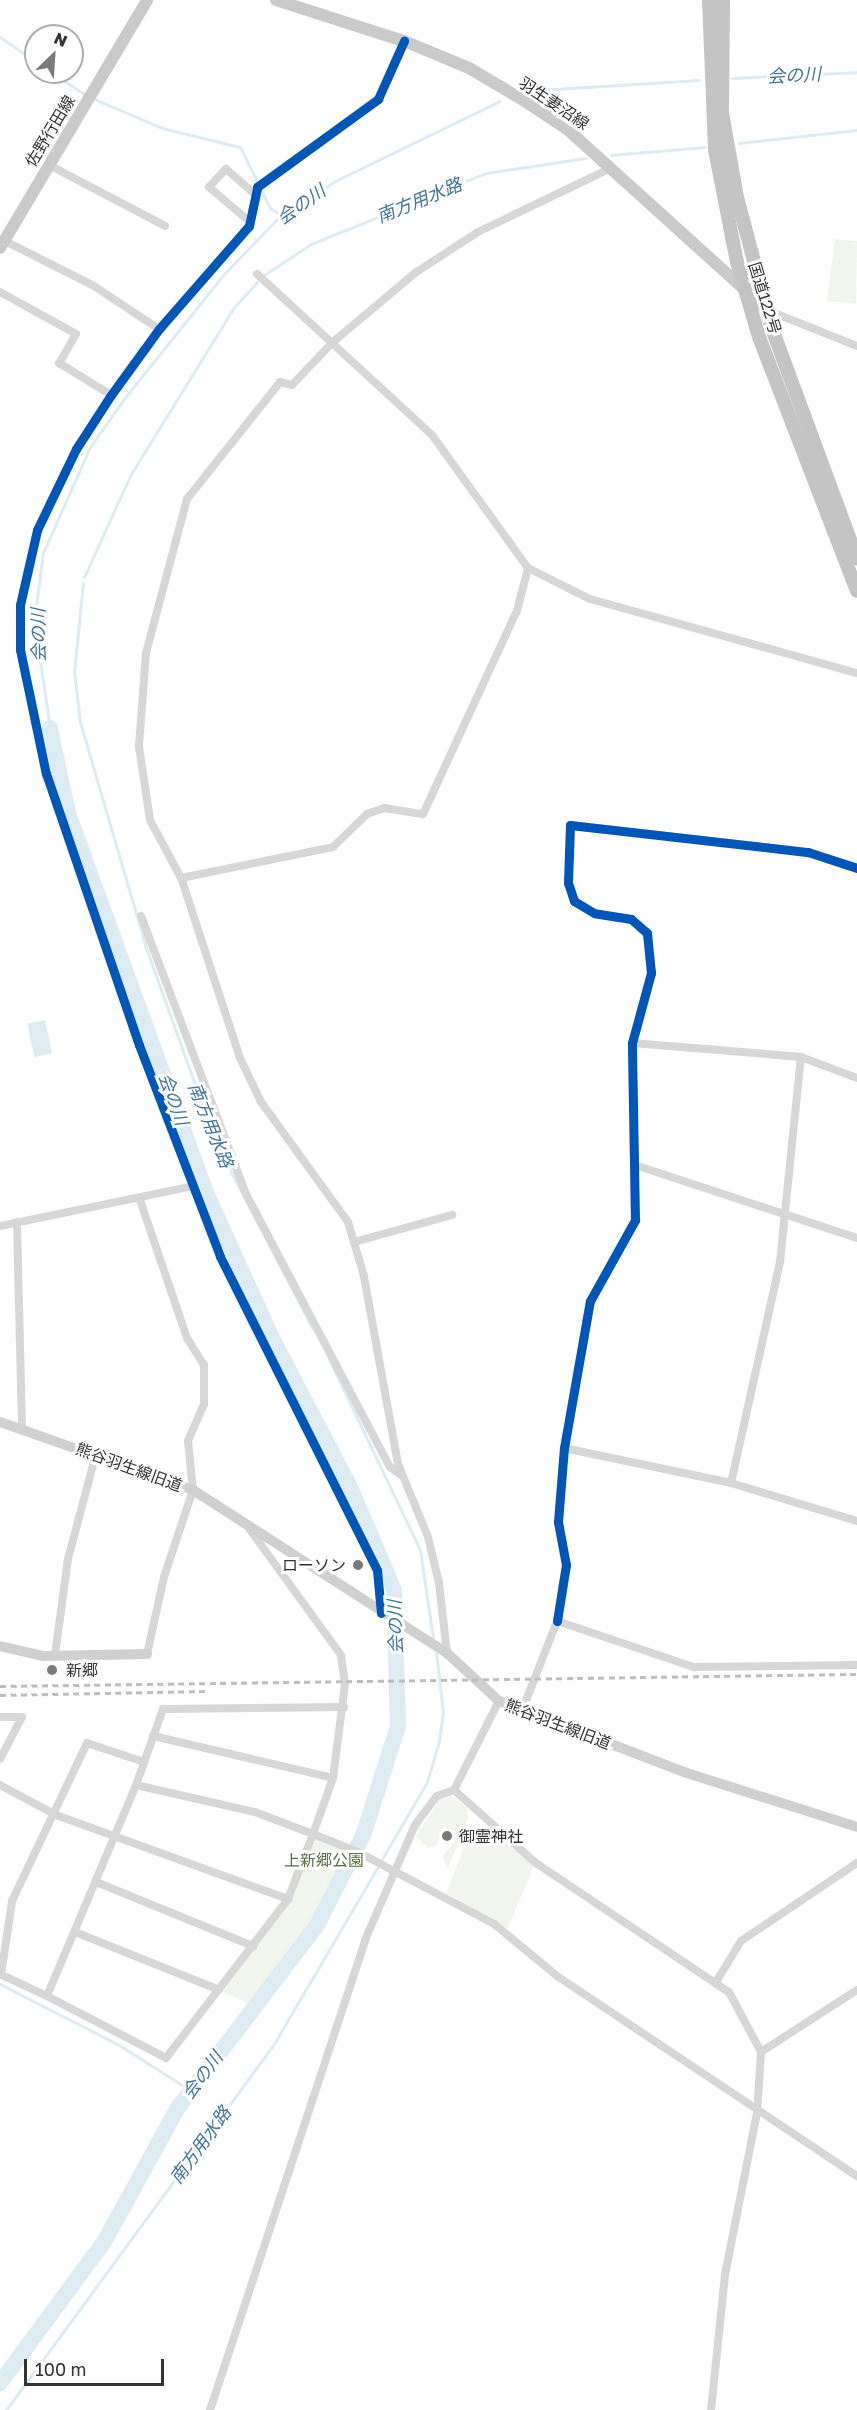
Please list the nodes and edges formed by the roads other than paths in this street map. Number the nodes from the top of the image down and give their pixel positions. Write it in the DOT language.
graph roads {
  1 [pos="147,0"];
  2 [pos="276,0"];
  3 [pos="709,0"];
  4 [pos="723,0"];
  5 [pos="404,40"];
  6 [pos="49,165"];
  7 [pos="611,168"];
  8 [pos="255,194"];
  9 [pos="250,222"];
  10 [pos="165,226"];
  11 [pos="2,242"];
  12 [pos="257,274"];
  13 [pos="0,292"];
  14 [pos="745,294"];
  15 [pos="766,309"];
  16 [pos="159,329"];
  17 [pos="333,342"];
  18 [pos="857,346"];
  19 [pos="111,395"];
  20 [pos="857,559"];
  21 [pos="528,568"];
  22 [pos="857,591"];
  23 [pos="857,674"];
  24 [pos="857,868"];
  25 [pos="181,878"];
  26 [pos="141,916"];
  27 [pos="632,1043"];
  28 [pos="801,1057"];
  29 [pos="857,1078"];
  30 [pos="638,1167"];
  31 [pos="193,1186"];
  32 [pos="140,1200"];
  33 [pos="786,1214"];
  34 [pos="452,1215"];
  35 [pos="17,1222"];
  36 [pos="0,1226"];
  37 [pos="857,1238"];
  38 [pos="354,1242"];
  39 [pos="0,1422"];
  40 [pos="22,1428"];
  41 [pos="564,1448"];
  42 [pos="96,1454"];
  43 [pos="403,1477"];
  44 [pos="731,1483"];
  45 [pos="193,1490"];
  46 [pos="857,1521"];
  47 [pos="247,1526"];
  48 [pos="381,1613"];
  49 [pos="557,1621"];
  50 [pos="0,1646"];
  51 [pos="447,1653"];
  52 [pos="147,1654"];
  53 [pos="55,1656"];
  54 [pos="857,1665"];
  55 [pos="499,1701"];
  56 [pos="344,1707"];
  57 [pos="522,1711"];
  58 [pos="0,1717"];
  59 [pos="153,1736"];
  60 [pos="0,1759"];
  61 [pos="144,1762"];
  62 [pos="333,1778"];
  63 [pos="0,1785"];
  64 [pos="136,1785"];
  65 [pos="454,1790"];
  66 [pos="56,1815"];
  67 [pos="857,1827"];
  68 [pos="313,1834"];
  69 [pos="114,1837"];
  70 [pos="857,1863"];
  71 [pos="399,1873"];
  72 [pos="96,1882"];
  73 [pos="288,1899"];
  74 [pos="75,1932"];
  75 [pos="253,1946"];
  76 [pos="1,1975"];
  77 [pos="716,1982"];
  78 [pos="219,1990"];
  79 [pos="857,1990"];
  80 [pos="46,1996"];
  81 [pos="761,2052"];
  82 [pos="757,2113"];
  83 [pos="857,2176"];
  84 [pos="210,2410"];
  85 [pos="711,2410"];
  1 -- 6 [label="main road, 佐野行田線"];
  2 -- 5 [label="main road, 羽生妻沼線"];
  3 -- 14 [label="highway, 国道122号"];
  4 -- 15 [label="highway, 国道122号"];
  5 -- 7 [label="main road, 羽生妻沼線"];
  5 -- 8 [label="street"];
  6 -- 10 [label="street"];
  6 -- 11 [label="main road, 佐野行田線"];
  7 -- 14 [label="main road, 羽生妻沼線"];
  7 -- 17 [label="street"];
  8 -- 9 [label="street"];
  8 -- 9 [label="street"];
  9 -- 16 [label="street"];
  11 -- 16 [label="street"];
  12 -- 17 [label="street"];
  13 -- 19 [label="street"];
  14 -- 15 [label="main road, 羽生妻沼線"];
  14 -- 22 [label="highway, 国道122号"];
  15 -- 18 [label="street"];
  15 -- 20 [label="highway, 国道122号"];
  16 -- 19 [label="street"];
  17 -- 21 [label="street"];
  17 -- 25 [label="street"];
  19 -- 31 [label="street"];
  21 -- 23 [label="street"];
  21 -- 25 [label="street"];
  24 -- 27 [label="street"];
  25 -- 38 [label="street"];
  26 -- 43 [label="street"];
  27 -- 28 [label="street"];
  27 -- 30 [label="street"];
  28 -- 29 [label="street"];
  28 -- 33 [label="street"];
  30 -- 33 [label="street"];
  30 -- 41 [label="street"];
  31 -- 32 [label="street"];
  31 -- 48 [label="street"];
  32 -- 35 [label="street"];
  32 -- 45 [label="street"];
  33 -- 37 [label="street"];
  33 -- 44 [label="street"];
  34 -- 38 [label="street"];
  35 -- 36 [label="street"];
  35 -- 40 [label="street"];
  38 -- 43 [label="street"];
  39 -- 40 [label="street, 熊谷羽生線旧道"];
  40 -- 42 [label="street, 熊谷羽生線旧道"];
  41 -- 44 [label="street"];
  41 -- 49 [label="street"];
  42 -- 45 [label="street, 熊谷羽生線旧道"];
  42 -- 53 [label="street"];
  43 -- 51 [label="street"];
  44 -- 46 [label="street"];
  45 -- 47 [label="street, 熊谷羽生線旧道"];
  45 -- 52 [label="street"];
  47 -- 48 [label="street, 熊谷羽生線旧道"];
  47 -- 56 [label="street"];
  48 -- 51 [label="street, 熊谷羽生線旧道"];
  49 -- 54 [label="street"];
  49 -- 57 [label="street"];
  50 -- 53 [label="street"];
  51 -- 55 [label="street, 熊谷羽生線旧道"];
  52 -- 53 [label="street"];
  55 -- 57 [label="street, 熊谷羽生線旧道"];
  55 -- 65 [label="street"];
  56 -- 59 [label="street"];
  56 -- 62 [label="street"];
  57 -- 67 [label="street, 熊谷羽生線旧道"];
  58 -- 60 [label="street"];
  59 -- 61 [label="street"];
  59 -- 62 [label="street"];
  61 -- 64 [label="street"];
  61 -- 66 [label="street"];
  62 -- 68 [label="street"];
  63 -- 66 [label="street"];
  64 -- 68 [label="street"];
  64 -- 69 [label="street"];
  65 -- 71 [label="street"];
  65 -- 77 [label="street"];
  66 -- 69 [label="street"];
  66 -- 76 [label="street"];
  68 -- 71 [label="street"];
  68 -- 73 [label="street"];
  69 -- 72 [label="street"];
  69 -- 73 [label="street"];
  70 -- 77 [label="street"];
  71 -- 82 [label="street"];
  71 -- 84 [label="street"];
  72 -- 74 [label="street"];
  72 -- 75 [label="street"];
  73 -- 75 [label="street"];
  74 -- 78 [label="street"];
  74 -- 80 [label="street"];
  75 -- 78 [label="street"];
  76 -- 80 [label="street"];
  77 -- 81 [label="street"];
  78 -- 80 [label="street"];
  79 -- 81 [label="street"];
  81 -- 82 [label="street"];
  82 -- 83 [label="street"];
  82 -- 85 [label="street"];
}
